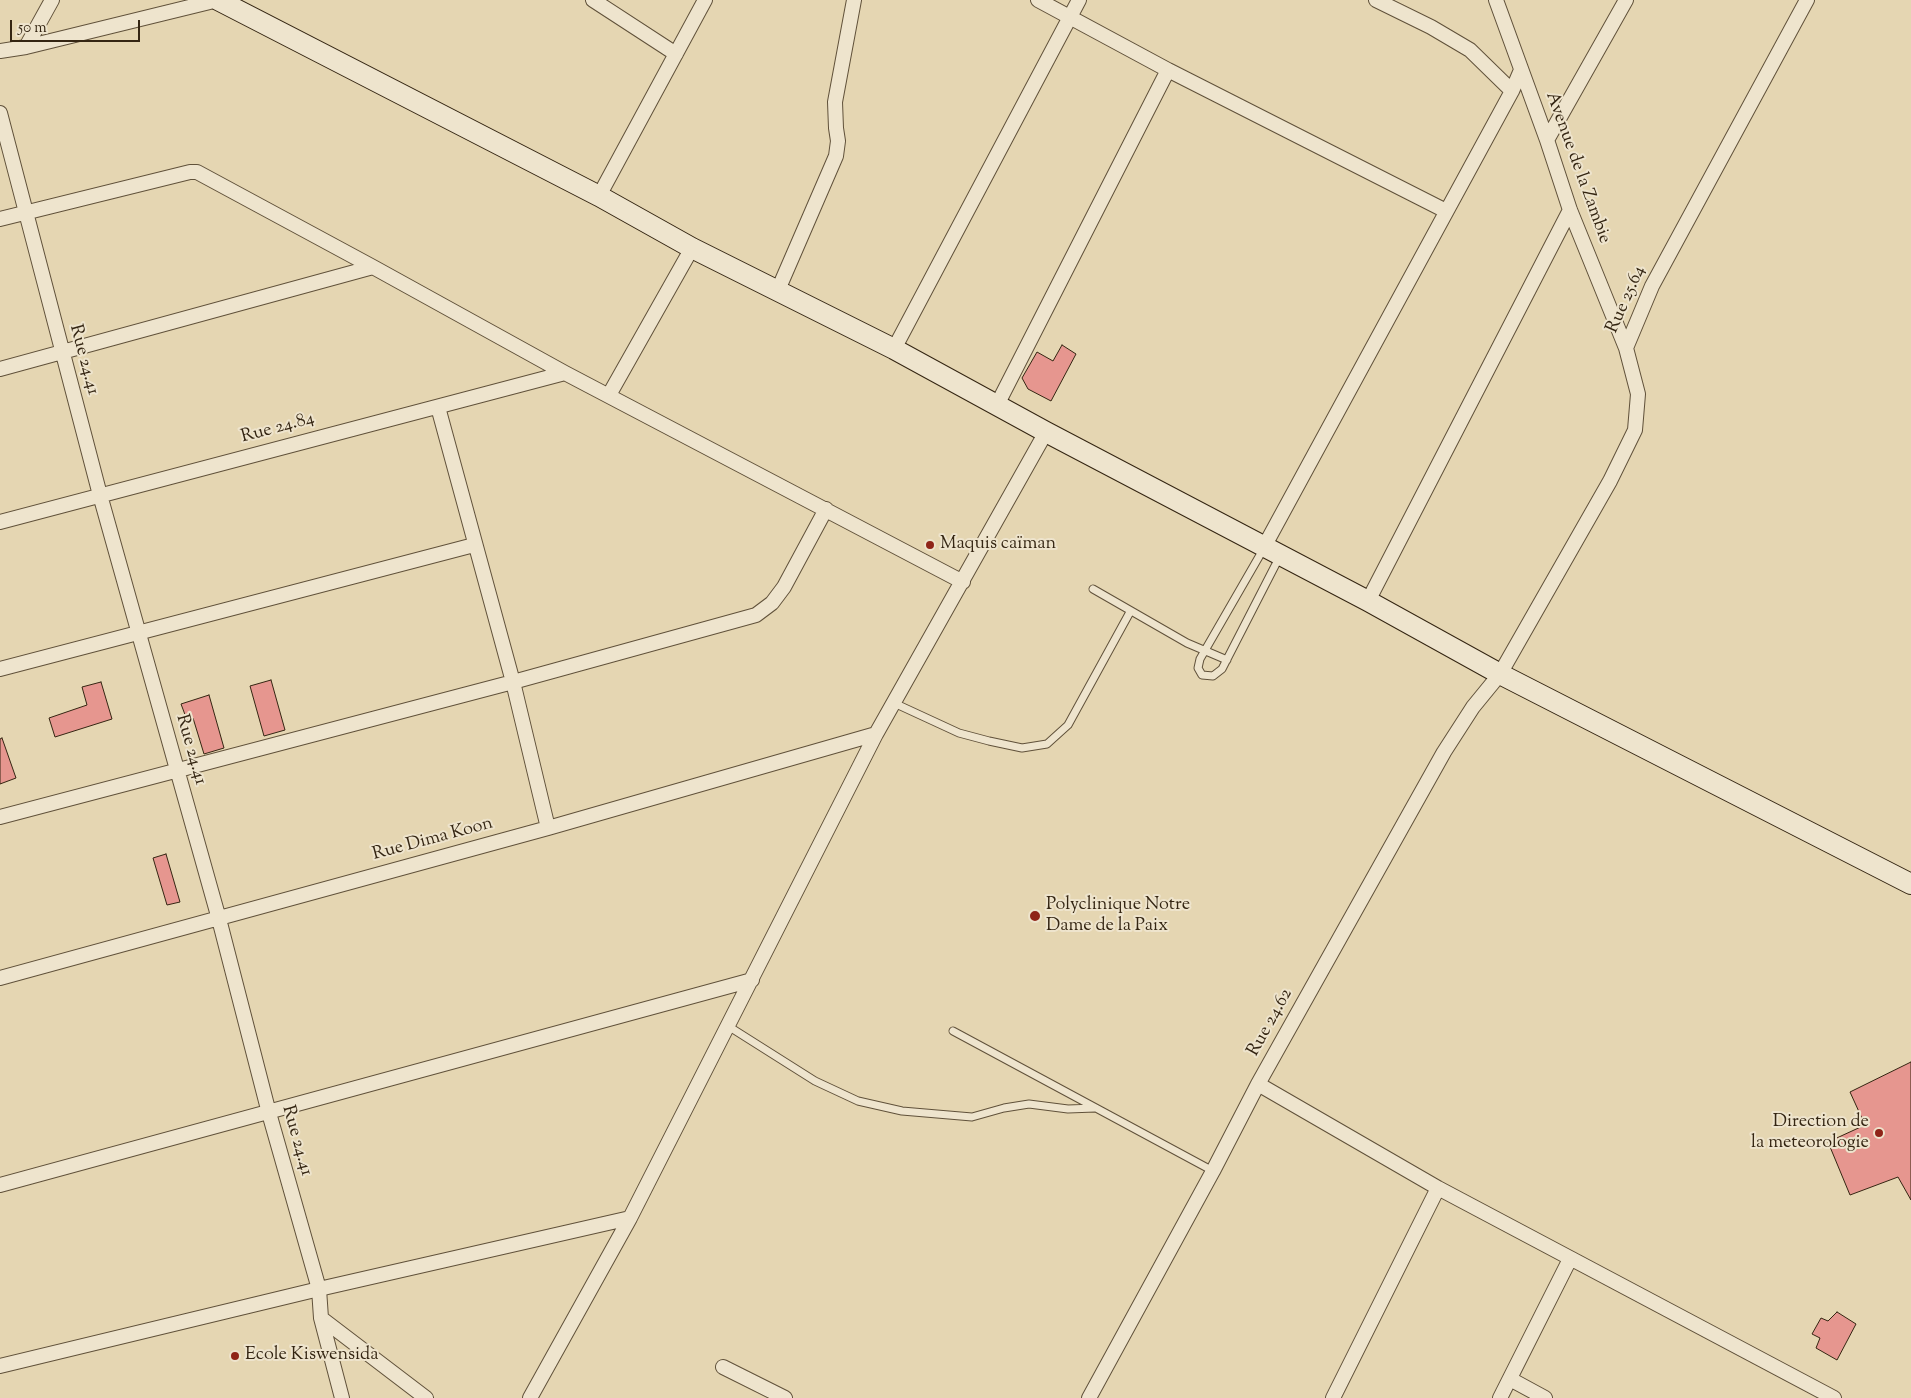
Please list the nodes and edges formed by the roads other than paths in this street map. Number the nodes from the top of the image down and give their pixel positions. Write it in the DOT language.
graph roads {
  1 [pos="52,0"];
  2 [pos="218,0"];
  3 [pos="593,0"];
  4 [pos="706,0"];
  5 [pos="854,0"];
  6 [pos="1038,0"];
  7 [pos="1079,0"];
  8 [pos="1376,0"];
  9 [pos="1496,0"];
  10 [pos="1626,0"];
  11 [pos="1807,0"];
  12 [pos="1069,18"];
  13 [pos="26,47"];
  14 [pos="0,52"];
  15 [pos="676,54"];
  16 [pos="1168,70"];
  17 [pos="1521,70"];
  18 [pos="1512,91"];
  19 [pos="0,113"];
  20 [pos="1547,140"];
  21 [pos="599,196"];
  22 [pos="1570,210"];
  23 [pos="1446,211"];
  24 [pos="26,212"];
  25 [pos="0,219"];
  26 [pos="692,248"];
  27 [pos="373,267"];
  28 [pos="778,290"];
  29 [pos="1626,348"];
  30 [pos="894,349"];
  31 [pos="62,353"];
  32 [pos="0,369"];
  33 [pos="566,373"];
  34 [pos="608,395"];
  35 [pos="997,405"];
  36 [pos="438,407"];
  37 [pos="1046,432"];
  38 [pos="100,495"];
  39 [pos="826,509"];
  40 [pos="0,522"];
  41 [pos="474,545"];
  42 [pos="1272,552"];
  43 [pos="963,582"];
  44 [pos="1093,589"];
  45 [pos="1368,601"];
  46 [pos="1130,612"];
  47 [pos="138,633"];
  48 [pos="1205,650"];
  49 [pos="1227,660"];
  50 [pos="0,669"];
  51 [pos="1500,674"];
  52 [pos="513,682"];
  53 [pos="894,703"];
  54 [pos="876,734"];
  55 [pos="176,770"];
  56 [pos="0,817"];
  57 [pos="548,828"];
  58 [pos="1911,884"];
  59 [pos="219,919"];
  60 [pos="0,978"];
  61 [pos="752,980"];
  62 [pos="728,1026"];
  63 [pos="953,1031"];
  64 [pos="1258,1084"];
  65 [pos="1095,1108"];
  66 [pos="269,1113"];
  67 [pos="1213,1171"];
  68 [pos="0,1185"];
  69 [pos="1438,1188"];
  70 [pos="630,1218"];
  71 [pos="1570,1259"];
  72 [pos="319,1289"];
  73 [pos="321,1318"];
  74 [pos="0,1366"];
  75 [pos="723,1367"];
  76 [pos="1510,1379"];
  77 [pos="342,1398"];
  78 [pos="426,1398"];
  79 [pos="530,1398"];
  80 [pos="785,1398"];
  81 [pos="1089,1398"];
  82 [pos="1333,1398"];
  83 [pos="1500,1398"];
  84 [pos="1545,1398"];
  85 [pos="1834,1398"];
  1 -- 13 [label="street"];
  2 -- 13 [label="street"];
  2 -- 21 [label="street"];
  3 -- 15 [label="street"];
  4 -- 15 [label="street"];
  5 -- 28 [label="street"];
  6 -- 12 [label="street"];
  7 -- 12 [label="street"];
  8 -- 18 [label="street"];
  9 -- 17 [label="street, Avenue de la Zambie"];
  10 -- 20 [label="street"];
  11 -- 29 [label="street, Rue 25.64"];
  12 -- 16 [label="street"];
  12 -- 30 [label="street"];
  13 -- 14 [label="street"];
  15 -- 21 [label="street"];
  16 -- 23 [label="street"];
  16 -- 35 [label="street"];
  17 -- 18 [label="street"];
  17 -- 20 [label="street, Avenue de la Zambie"];
  18 -- 23 [label="street"];
  19 -- 24 [label="street, Rue 24.41"];
  20 -- 22 [label="street, Avenue de la Zambie"];
  21 -- 26 [label="street"];
  22 -- 29 [label="street, Avenue de la Zambie"];
  22 -- 45 [label="street"];
  23 -- 42 [label="street"];
  24 -- 25 [label="street"];
  24 -- 27 [label="street"];
  24 -- 31 [label="street, Rue 24.41"];
  26 -- 28 [label="street"];
  26 -- 34 [label="street"];
  27 -- 31 [label="street"];
  27 -- 33 [label="street"];
  28 -- 30 [label="street"];
  29 -- 51 [label="street, Rue 25.64"];
  30 -- 35 [label="street"];
  31 -- 32 [label="street"];
  31 -- 38 [label="street, Rue 24.41"];
  33 -- 34 [label="street"];
  33 -- 36 [label="street, Rue 24.84"];
  34 -- 39 [label="street"];
  35 -- 37 [label="street"];
  36 -- 38 [label="street, Rue 24.84"];
  36 -- 41 [label="street"];
  37 -- 42 [label="street"];
  37 -- 43 [label="street"];
  38 -- 40 [label="street, Rue 24.84"];
  38 -- 47 [label="street, Rue 24.41"];
  39 -- 43 [label="street"];
  39 -- 52 [label="street"];
  41 -- 47 [label="street"];
  41 -- 52 [label="street"];
  42 -- 45 [label="street"];
  42 -- 48 [label="lane"];
  42 -- 49 [label="lane"];
  43 -- 53 [label="street"];
  44 -- 46 [label="lane"];
  45 -- 51 [label="street"];
  46 -- 48 [label="lane"];
  46 -- 53 [label="lane"];
  47 -- 50 [label="street"];
  47 -- 55 [label="street, Rue 24.41"];
  48 -- 49 [label="lane"];
  48 -- 49 [label="lane"];
  51 -- 58 [label="street"];
  51 -- 64 [label="street, Rue 24.62"];
  52 -- 55 [label="street"];
  52 -- 57 [label="street"];
  53 -- 54 [label="street"];
  54 -- 57 [label="street, Rue Dima Koon"];
  54 -- 61 [label="street"];
  55 -- 56 [label="street"];
  55 -- 59 [label="street, Rue 24.41"];
  57 -- 59 [label="street, Rue Dima Koon"];
  59 -- 60 [label="street, Rue Dima Koon"];
  59 -- 66 [label="street, Rue 24.41"];
  61 -- 62 [label="street"];
  61 -- 66 [label="street"];
  62 -- 65 [label="lane"];
  62 -- 70 [label="street"];
  63 -- 65 [label="lane"];
  64 -- 67 [label="street, Rue 24.62"];
  64 -- 69 [label="street"];
  65 -- 67 [label="lane"];
  66 -- 68 [label="street"];
  66 -- 72 [label="street, Rue 24.41"];
  67 -- 81 [label="street, Rue 24.62"];
  69 -- 71 [label="street"];
  69 -- 82 [label="street"];
  70 -- 72 [label="street"];
  70 -- 79 [label="street"];
  71 -- 76 [label="street"];
  71 -- 85 [label="street"];
  72 -- 73 [label="street, Rue 24.41"];
  72 -- 74 [label="street"];
  73 -- 77 [label="street, Rue 24.41"];
  73 -- 78 [label="street"];
  75 -- 80 [label="street"];
  76 -- 83 [label="street"];
  76 -- 84 [label="street"];
}
